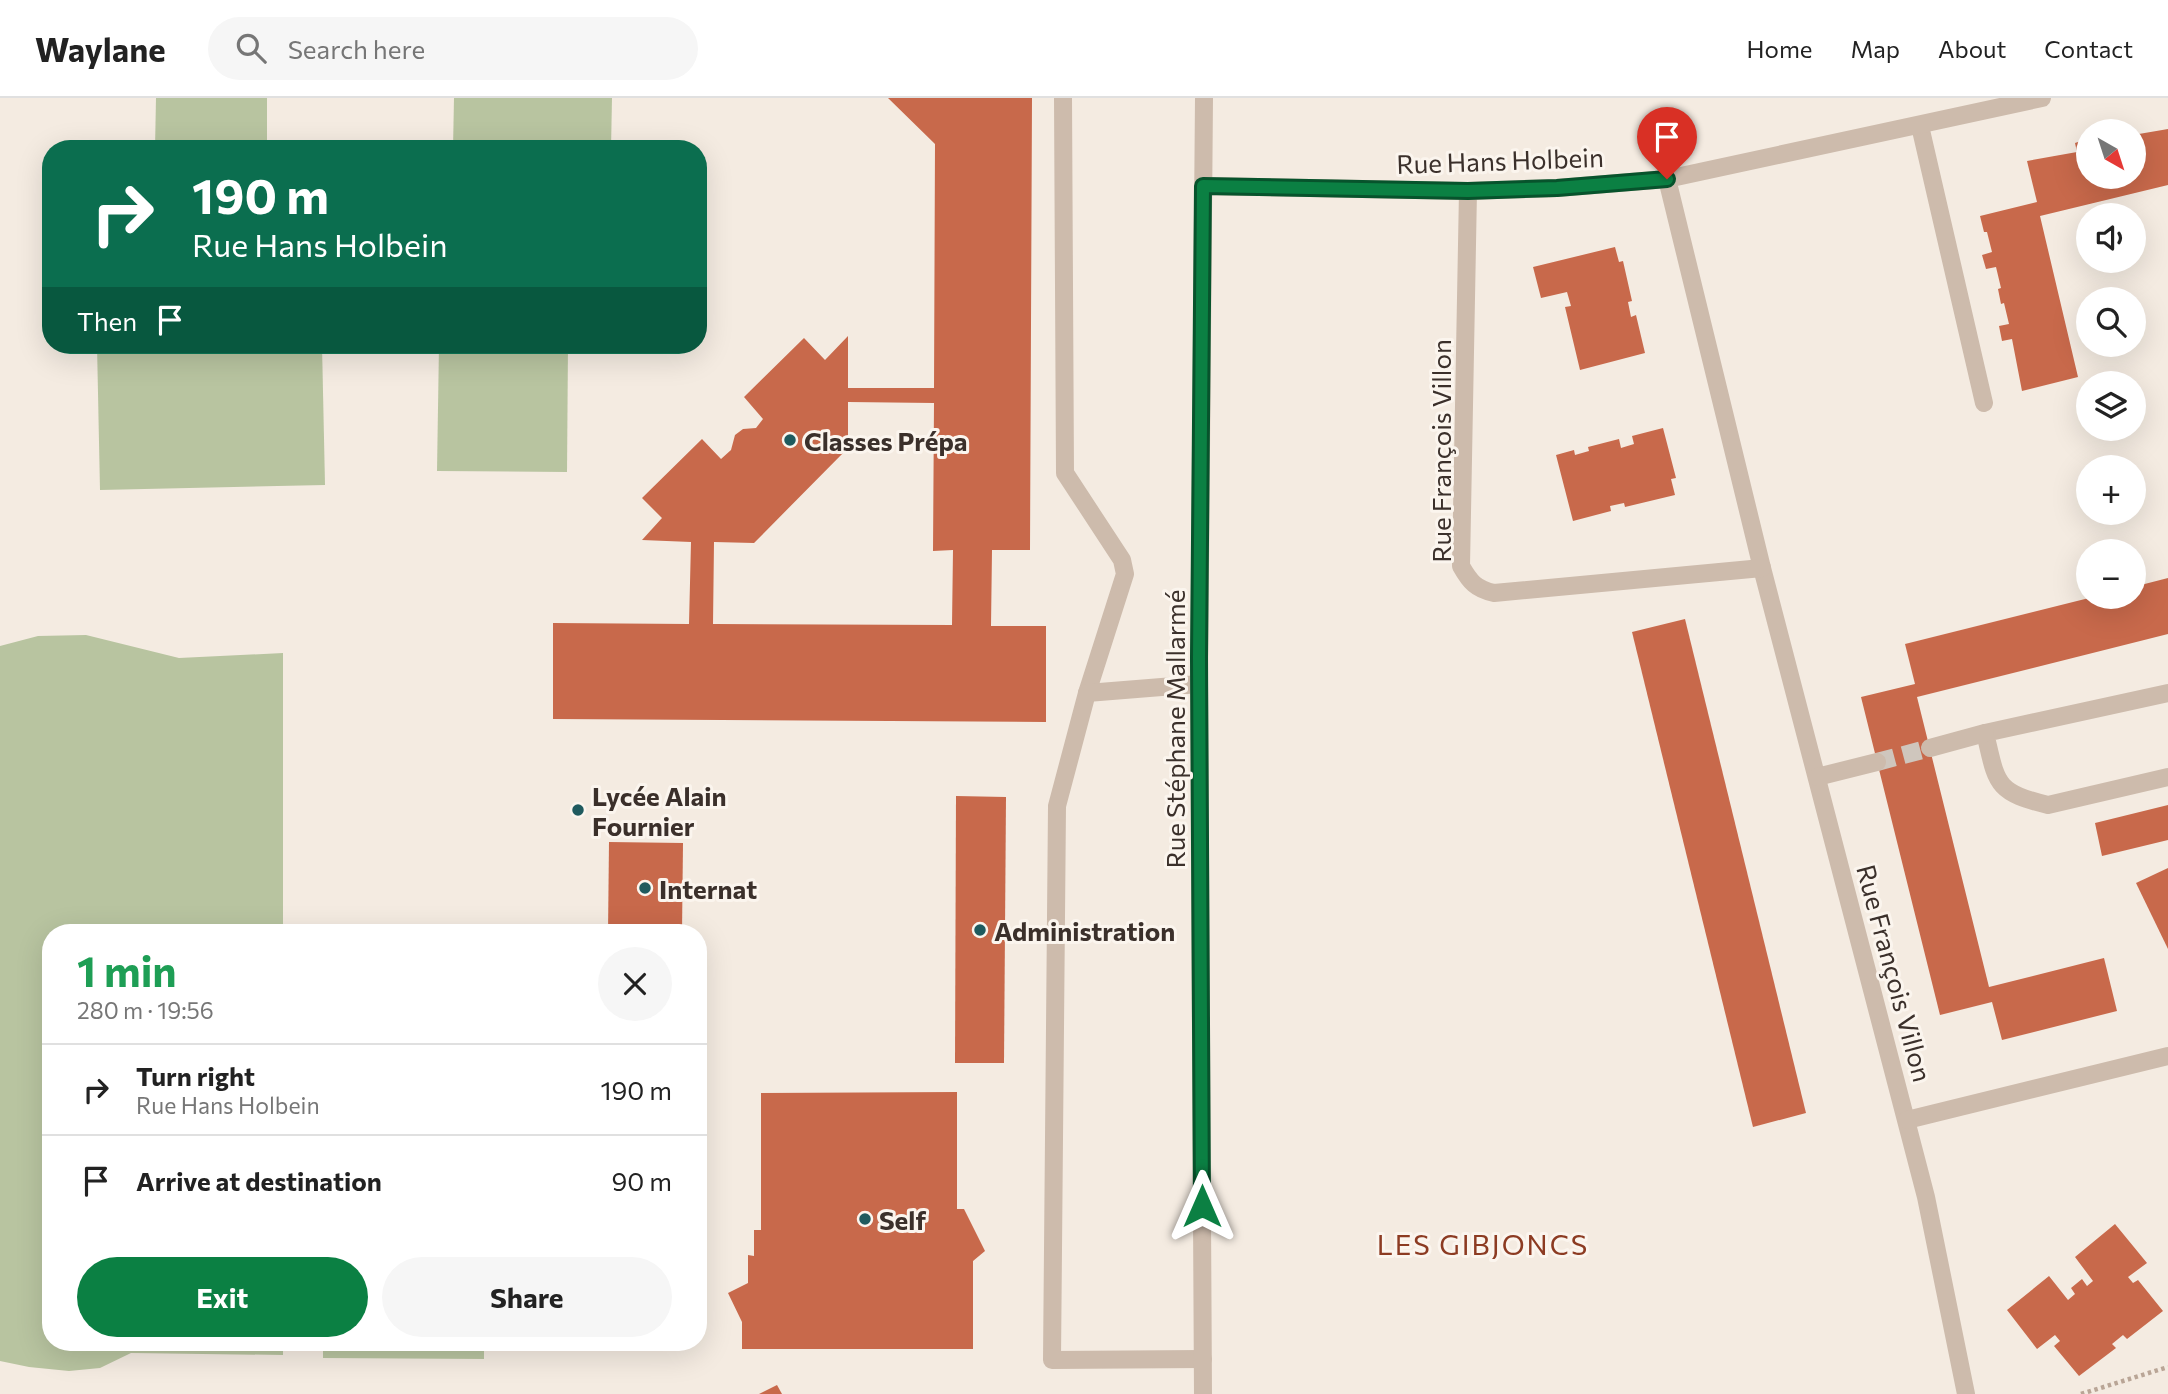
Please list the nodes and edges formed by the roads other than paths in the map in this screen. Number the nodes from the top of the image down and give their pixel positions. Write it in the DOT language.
graph roads {
  1 [pos="1063,98"];
  2 [pos="1204,98"];
  3 [pos="2042,98"];
  4 [pos="1995,103"];
  5 [pos="1920,126"];
  6 [pos="1667,179"];
  7 [pos="1203,186"];
  8 [pos="1468,191"];
  9 [pos="1984,403"];
  10 [pos="1762,568"];
  11 [pos="1199,684"];
  12 [pos="1087,693"];
  13 [pos="2168,693"];
  14 [pos="1985,733"];
  15 [pos="1930,748"];
  16 [pos="1877,762"];
  17 [pos="1817,777"];
  18 [pos="2168,777"];
  19 [pos="2168,1056"];
  20 [pos="1906,1120"];
  21 [pos="1203,1359"];
  22 [pos="1203,1394"];
  23 [pos="1210,1394"];
  24 [pos="1966,1394"];
  1 -- 12 [label="street"];
  2 -- 7 [label="street, Rue Stéphane Mallarmé"];
  3 -- 4 [label="street, Rue Hans Holbein"];
  4 -- 5 [label="street, Rue Hans Holbein"];
  5 -- 6 [label="street, Rue Hans Holbein"];
  5 -- 9 [label="street"];
  6 -- 8 [label="street, Rue Hans Holbein"];
  6 -- 10 [label="street, Rue François Villon"];
  7 -- 8 [label="street, Rue Hans Holbein"];
  7 -- 11 [label="street, Rue Stéphane Mallarmé"];
  8 -- 10 [label="street, Rue François Villon"];
  10 -- 17 [label="street, Rue François Villon"];
  11 -- 12 [label="street"];
  11 -- 21 [label="street, Rue Stéphane Mallarmé"];
  12 -- 21 [label="street"];
  13 -- 14 [label="street"];
  14 -- 15 [label="street"];
  14 -- 18 [label="street"];
  16 -- 17 [label="street"];
  17 -- 20 [label="street, Rue François Villon"];
  19 -- 20 [label="street"];
  20 -- 24 [label="street, Rue François Villon"];
  21 -- 22 [label="street, Rue Stéphane Mallarmé"];
  21 -- 23 [label="street, Rue Stéphane Mallarmé"];
}
